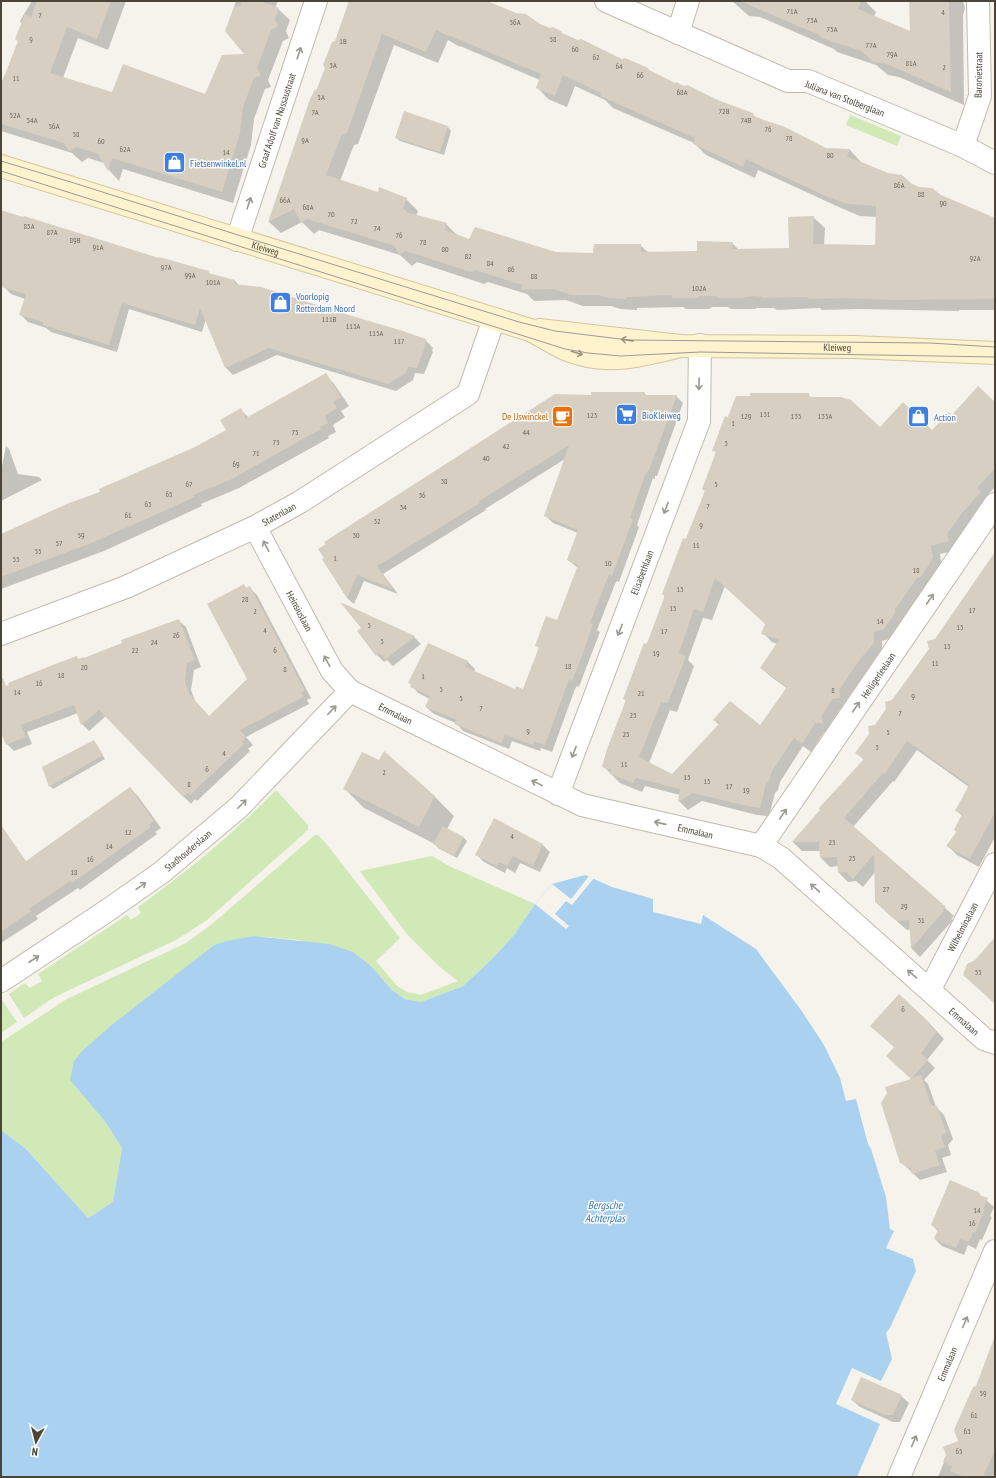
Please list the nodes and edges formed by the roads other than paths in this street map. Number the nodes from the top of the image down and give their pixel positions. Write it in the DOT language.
graph roads {
  1 [pos="316,1"];
  2 [pos="606,1"];
  3 [pos="688,1"];
  4 [pos="978,1"];
  5 [pos="678,33"];
  6 [pos="963,146"];
  7 [pos="995,163"];
  8 [pos="1,166"];
  9 [pos="237,240"];
  10 [pos="494,319"];
  11 [pos="690,346"];
  12 [pos="995,353"];
  13 [pos="995,504"];
  14 [pos="255,527"];
  15 [pos="1,634"];
  16 [pos="350,691"];
  17 [pos="558,794"];
  18 [pos="761,846"];
  19 [pos="995,864"];
  20 [pos="1,980"];
  21 [pos="930,989"];
  22 [pos="995,1043"];
  23 [pos="995,1251"];
  24 [pos="899,1477"];
  9 -- 1 [label="street, Graaf Adolf van Nassaustraat, one-way"];
  2 -- 5 [label="street, Juliana van Stolberglaan"];
  3 -- 5 [label="street"];
  4 -- 6 [label="street, Baroniestraat"];
  5 -- 6 [label="street, Juliana van Stolberglaan"];
  6 -- 7 [label="street, Juliana van Stolberglaan"];
  8 -- 9 [label="street, Kleiweg"];
  9 -- 10 [label="street, Kleiweg"];
  10 -- 11 [label="street, Kleiweg"];
  10 -- 14 [label="street, Statenlaan"];
  11 -- 12 [label="street, Kleiweg"];
  11 -- 17 [label="street, Elisabethlaan, one-way"];
  18 -- 13 [label="street, Heiligerleelaan, one-way"];
  14 -- 15 [label="street, Statenlaan"];
  16 -- 14 [label="street, Heinsiuslaan, one-way"];
  17 -- 16 [label="street, Emmalaan, one-way"];
  20 -- 16 [label="street, Stadhouderslaan, one-way"];
  18 -- 17 [label="street, Emmalaan, one-way"];
  21 -- 18 [label="street, Emmalaan, one-way"];
  19 -- 21 [label="street, Wilhelminalaan"];
  21 -- 22 [label="street, Emmalaan"];
  24 -- 23 [label="street, Emmalaan, one-way"];
}
